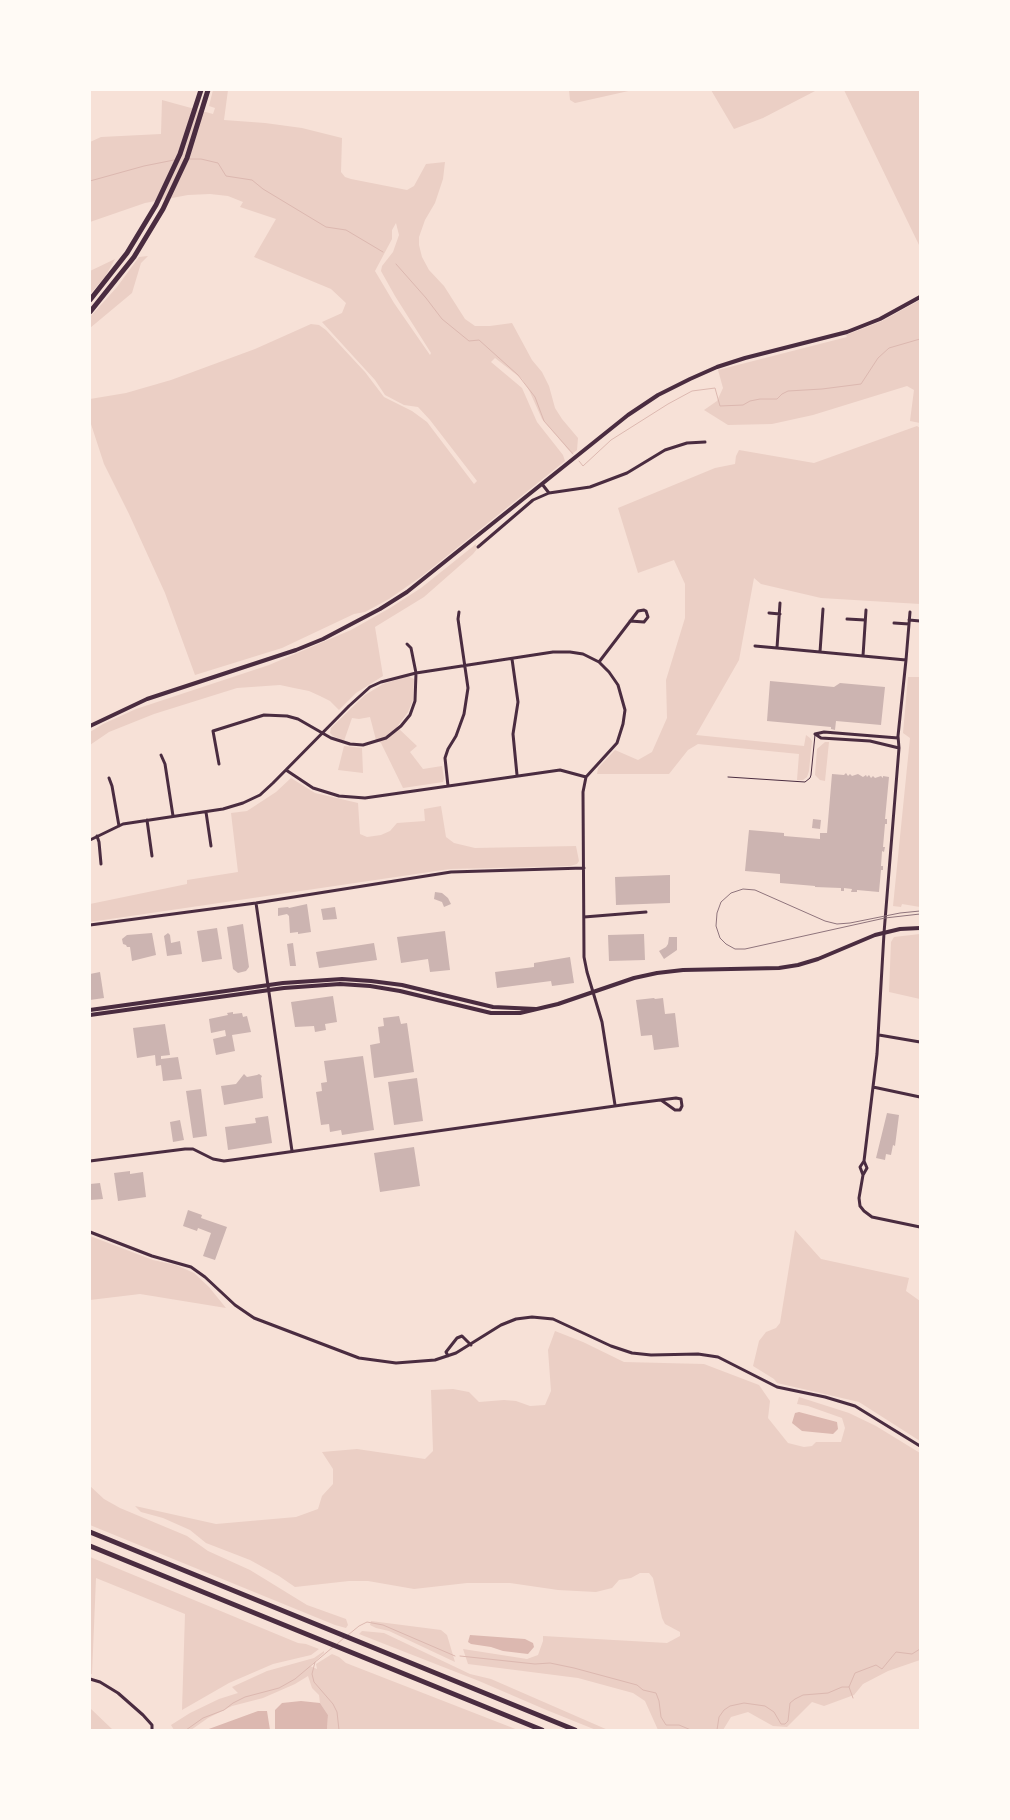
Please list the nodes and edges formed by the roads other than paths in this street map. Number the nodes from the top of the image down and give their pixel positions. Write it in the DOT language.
graph roads {
  1 [pos="201,90"];
  2 [pos="208,90"];
  3 [pos="920,297"];
  4 [pos="90,300"];
  5 [pos="90,312"];
  6 [pos="705,442"];
  7 [pos="542,484"];
  8 [pos="549,493"];
  9 [pos="478,547"];
  10 [pos="780,603"];
  11 [pos="823,609"];
  12 [pos="866,610"];
  13 [pos="460,612"];
  14 [pos="910,612"];
  15 [pos="769,613"];
  16 [pos="780,614"];
  17 [pos="847,619"];
  18 [pos="865,620"];
  19 [pos="630,621"];
  20 [pos="920,621"];
  21 [pos="909,622"];
  22 [pos="894,623"];
  23 [pos="408,644"];
  24 [pos="755,646"];
  25 [pos="777,648"];
  26 [pos="820,652"];
  27 [pos="863,656"];
  28 [pos="512,659"];
  29 [pos="906,660"];
  30 [pos="599,662"];
  31 [pos="465,666"];
  32 [pos="416,673"];
  33 [pos="90,726"];
  34 [pos="323,732"];
  35 [pos="815,734"];
  36 [pos="898,738"];
  37 [pos="899,748"];
  38 [pos="161,755"];
  39 [pos="219,764"];
  40 [pos="286,770"];
  41 [pos="517,775"];
  42 [pos="586,777"];
  43 [pos="728,777"];
  44 [pos="109,778"];
  45 [pos="448,786"];
  46 [pos="206,812"];
  47 [pos="173,816"];
  48 [pos="146,820"];
  49 [pos="119,826"];
  50 [pos="97,836"];
  51 [pos="90,840"];
  52 [pos="212,846"];
  53 [pos="152,856"];
  54 [pos="101,864"];
  55 [pos="584,868"];
  56 [pos="256,903"];
  57 [pos="646,912"];
  58 [pos="584,918"];
  59 [pos="90,925"];
  60 [pos="920,928"];
  61 [pos="884,933"];
  62 [pos="269,988"];
  63 [pos="593,992"];
  64 [pos="455,998"];
  65 [pos="454,1004"];
  66 [pos="538,1009"];
  67 [pos="90,1010"];
  68 [pos="90,1015"];
  69 [pos="878,1035"];
  70 [pos="920,1042"];
  71 [pos="873,1087"];
  72 [pos="920,1097"];
  73 [pos="661,1100"];
  74 [pos="615,1105"];
  75 [pos="292,1151"];
  76 [pos="90,1161"];
  77 [pos="920,1227"];
  78 [pos="90,1232"];
  79 [pos="471,1345"];
  80 [pos="448,1356"];
  81 [pos="920,1446"];
  82 [pos="90,1532"];
  83 [pos="90,1546"];
  84 [pos="90,1679"];
  85 [pos="152,1730"];
  86 [pos="542,1730"];
  87 [pos="575,1730"];
  1 -- 4 [label="highway"];
  2 -- 5 [label="highway"];
  3 -- 7 [label="main road"];
  6 -- 8 [label="street"];
  7 -- 8 [label="street"];
  7 -- 33 [label="main road"];
  8 -- 9 [label="street"];
  10 -- 16 [label="street"];
  11 -- 26 [label="street"];
  12 -- 18 [label="street"];
  13 -- 31 [label="street"];
  14 -- 21 [label="street"];
  15 -- 16 [label="street"];
  16 -- 25 [label="street"];
  17 -- 18 [label="street"];
  18 -- 27 [label="street"];
  19 -- 19 [label="street"];
  19 -- 30 [label="street"];
  20 -- 21 [label="street"];
  21 -- 22 [label="street"];
  21 -- 29 [label="street"];
  23 -- 32 [label="street"];
  24 -- 25 [label="street"];
  25 -- 26 [label="street"];
  26 -- 27 [label="street"];
  27 -- 29 [label="street"];
  28 -- 30 [label="street"];
  28 -- 31 [label="street"];
  28 -- 41 [label="street"];
  29 -- 36 [label="street"];
  30 -- 42 [label="street"];
  31 -- 32 [label="street"];
  31 -- 45 [label="street"];
  32 -- 34 [label="street"];
  32 -- 34 [label="street"];
  34 -- 39 [label="street"];
  34 -- 40 [label="street"];
  35 -- 36 [label="street"];
  35 -- 37 [label="street"];
  35 -- 43 [label="lane"];
  36 -- 37 [label="street"];
  37 -- 61 [label="street"];
  38 -- 47 [label="street"];
  40 -- 45 [label="street"];
  40 -- 46 [label="street"];
  41 -- 42 [label="street"];
  41 -- 45 [label="street"];
  42 -- 55 [label="street"];
  44 -- 49 [label="street"];
  46 -- 47 [label="street"];
  46 -- 52 [label="street"];
  47 -- 48 [label="street"];
  48 -- 49 [label="street"];
  48 -- 53 [label="street"];
  49 -- 50 [label="street"];
  50 -- 51 [label="street"];
  50 -- 54 [label="street"];
  55 -- 56 [label="street"];
  55 -- 58 [label="street"];
  56 -- 59 [label="street"];
  56 -- 62 [label="street"];
  57 -- 58 [label="street"];
  58 -- 63 [label="street"];
  60 -- 61 [label="main road"];
  61 -- 63 [label="main road"];
  61 -- 69 [label="street"];
  62 -- 64 [label="main road"];
  62 -- 65 [label="main road"];
  62 -- 67 [label="main road"];
  62 -- 68 [label="main road"];
  62 -- 75 [label="street"];
  63 -- 66 [label="main road"];
  63 -- 74 [label="street"];
  64 -- 65 [label="main road"];
  64 -- 66 [label="main road"];
  65 -- 66 [label="main road"];
  69 -- 70 [label="street"];
  69 -- 71 [label="street"];
  71 -- 72 [label="street"];
  71 -- 77 [label="street"];
  73 -- 73 [label="street"];
  73 -- 74 [label="street"];
  74 -- 75 [label="street"];
  75 -- 76 [label="street"];
  78 -- 80 [label="street"];
  79 -- 80 [label="street"];
  79 -- 80 [label="street"];
  79 -- 81 [label="street"];
  82 -- 87 [label="highway"];
  83 -- 86 [label="highway"];
  84 -- 85 [label="street"];
}
